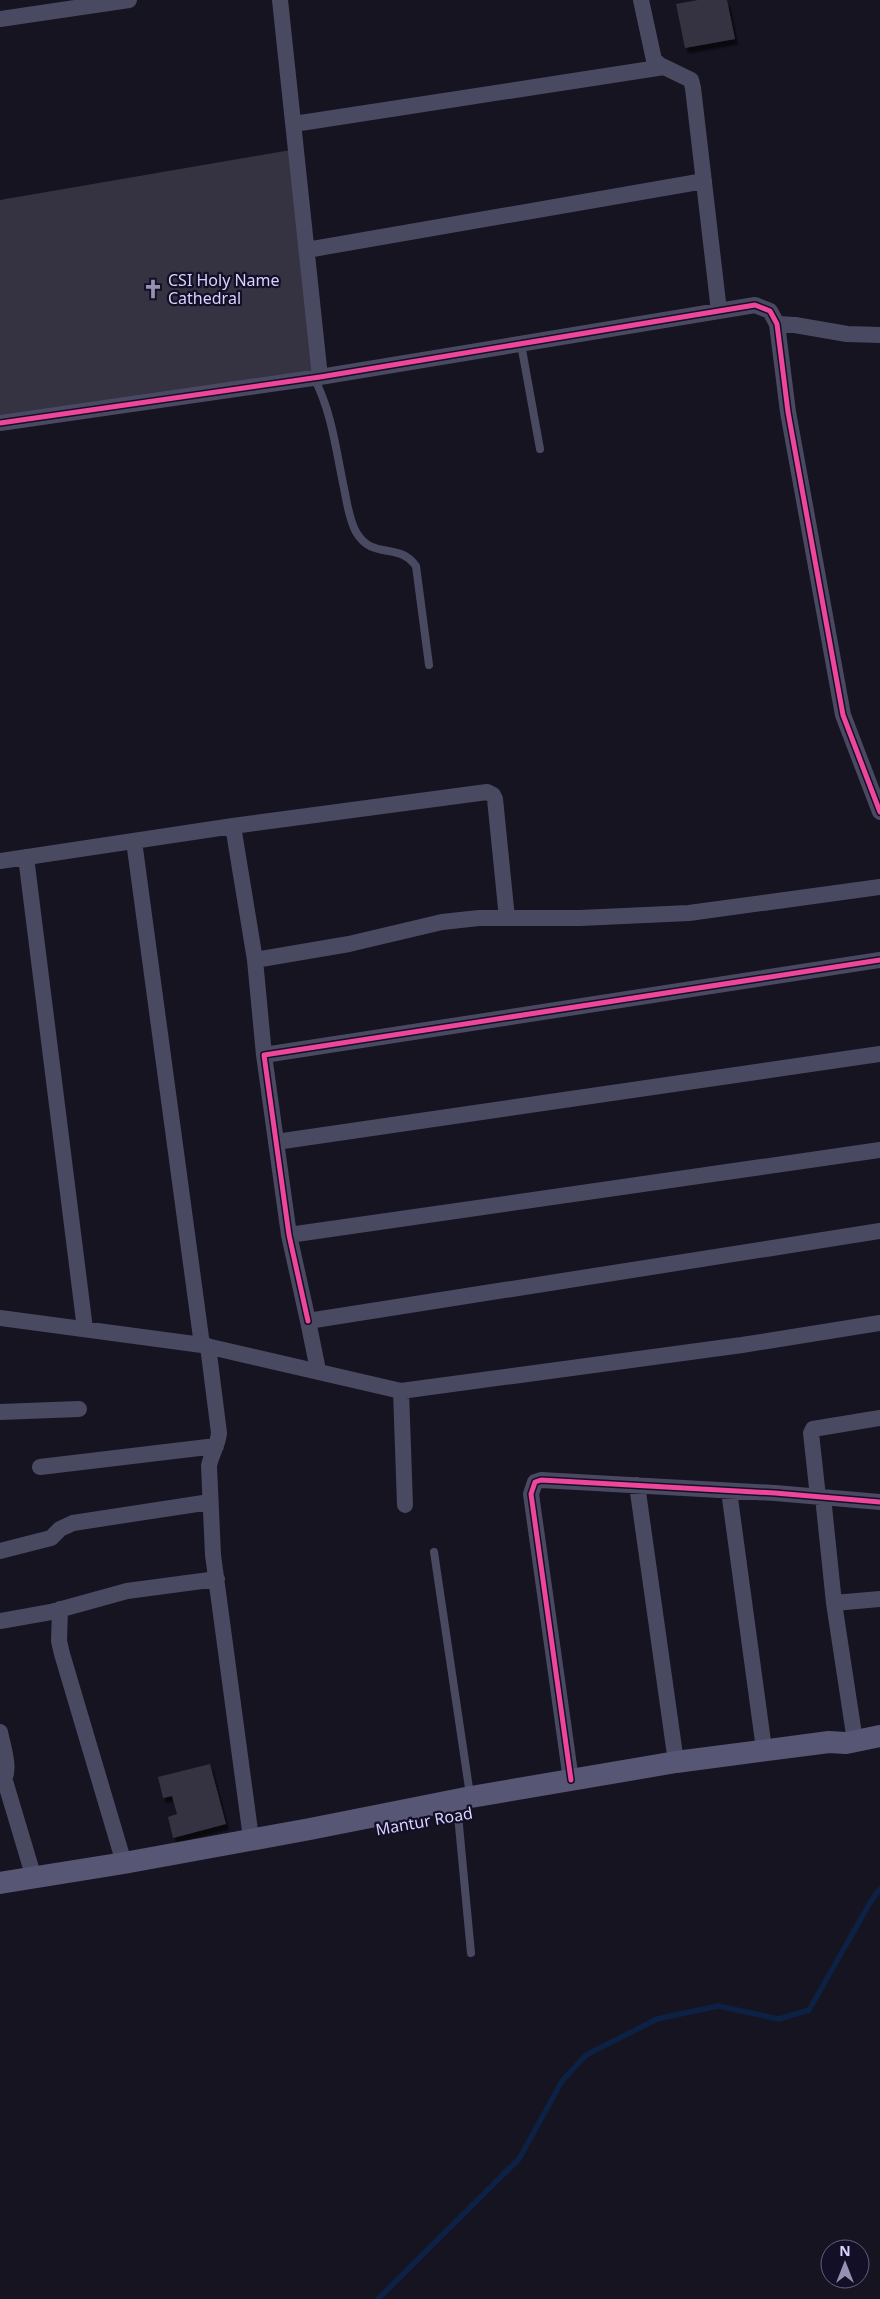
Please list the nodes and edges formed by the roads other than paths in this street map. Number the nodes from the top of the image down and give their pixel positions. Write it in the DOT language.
graph roads {
  1 [pos="130,0"];
  2 [pos="280,0"];
  3 [pos="641,0"];
  4 [pos="0,19"];
  5 [pos="664,67"];
  6 [pos="294,124"];
  7 [pos="704,181"];
  8 [pos="307,250"];
  9 [pos="719,311"];
  10 [pos="777,324"];
  11 [pos="880,334"];
  12 [pos="521,344"];
  13 [pos="317,377"];
  14 [pos="0,423"];
  15 [pos="540,449"];
  16 [pos="429,665"];
  17 [pos="875,786"];
  18 [pos="880,812"];
  19 [pos="233,826"];
  20 [pos="134,841"];
  21 [pos="26,857"];
  22 [pos="0,860"];
  23 [pos="880,887"];
  24 [pos="507,918"];
  25 [pos="254,960"];
  26 [pos="880,960"];
  27 [pos="880,1054"];
  28 [pos="264,1055"];
  29 [pos="276,1142"];
  30 [pos="880,1150"];
  31 [pos="880,1231"];
  32 [pos="289,1235"];
  33 [pos="0,1318"];
  34 [pos="308,1320"];
  35 [pos="880,1323"];
  36 [pos="85,1329"];
  37 [pos="205,1346"];
  38 [pos="318,1370"];
  39 [pos="401,1391"];
  40 [pos="79,1410"];
  41 [pos="0,1412"];
  42 [pos="880,1418"];
  43 [pos="216,1446"];
  44 [pos="40,1467"];
  45 [pos="637,1485"];
  46 [pos="729,1491"];
  47 [pos="821,1497"];
  48 [pos="210,1502"];
  49 [pos="880,1502"];
  50 [pos="405,1505"];
  51 [pos="0,1551"];
  52 [pos="434,1552"];
  53 [pos="217,1579"];
  54 [pos="880,1599"];
  55 [pos="834,1603"];
  56 [pos="60,1609"];
  57 [pos="0,1621"];
  58 [pos="0,1732"];
  59 [pos="880,1736"];
  60 [pos="851,1742"];
  61 [pos="764,1749"];
  62 [pos="676,1762"];
  63 [pos="571,1780"];
  64 [pos="2,1783"];
  65 [pos="471,1797"];
  66 [pos="458,1815"];
  67 [pos="251,1838"];
  68 [pos="124,1863"];
  69 [pos="34,1878"];
  70 [pos="0,1883"];
  71 [pos="0,1896"];
  72 [pos="471,1953"];
  1 -- 4 [label="street"];
  2 -- 6 [label="street"];
  3 -- 5 [label="street"];
  5 -- 6 [label="street"];
  5 -- 7 [label="street"];
  6 -- 8 [label="street"];
  7 -- 8 [label="street"];
  7 -- 9 [label="street"];
  8 -- 13 [label="street"];
  9 -- 10 [label="street"];
  9 -- 12 [label="street"];
  10 -- 11 [label="street"];
  10 -- 17 [label="street"];
  12 -- 13 [label="street"];
  12 -- 15 [label="lane"];
  13 -- 14 [label="street"];
  13 -- 16 [label="lane"];
  17 -- 18 [label="street"];
  19 -- 20 [label="street"];
  19 -- 24 [label="street"];
  19 -- 25 [label="street"];
  20 -- 21 [label="street"];
  20 -- 37 [label="street"];
  21 -- 22 [label="street"];
  21 -- 36 [label="street"];
  23 -- 24 [label="street"];
  24 -- 25 [label="street"];
  25 -- 28 [label="street"];
  26 -- 28 [label="street"];
  27 -- 29 [label="street"];
  28 -- 29 [label="street"];
  29 -- 32 [label="street"];
  30 -- 32 [label="street"];
  31 -- 34 [label="street"];
  32 -- 34 [label="street"];
  33 -- 36 [label="street"];
  34 -- 38 [label="street"];
  35 -- 39 [label="street"];
  36 -- 37 [label="street"];
  37 -- 38 [label="street"];
  37 -- 43 [label="street"];
  38 -- 39 [label="street"];
  39 -- 50 [label="street"];
  40 -- 41 [label="street"];
  42 -- 47 [label="street"];
  43 -- 44 [label="street"];
  43 -- 48 [label="street"];
  45 -- 46 [label="street"];
  45 -- 62 [label="street"];
  45 -- 63 [label="street"];
  46 -- 47 [label="street"];
  46 -- 61 [label="street"];
  47 -- 49 [label="street"];
  47 -- 55 [label="street"];
  48 -- 51 [label="street"];
  48 -- 53 [label="street"];
  52 -- 65 [label="lane"];
  53 -- 56 [label="street"];
  53 -- 67 [label="street"];
  54 -- 55 [label="street"];
  55 -- 60 [label="street"];
  56 -- 57 [label="street"];
  56 -- 68 [label="street"];
  58 -- 64 [label="street"];
  59 -- 60 [label="main road, Mantur Road"];
  60 -- 61 [label="main road, Mantur Road"];
  60 -- 66 [label="main road, Mantur Road"];
  61 -- 62 [label="main road, Mantur Road"];
  62 -- 63 [label="main road, Mantur Road"];
  63 -- 65 [label="main road, Mantur Road"];
  64 -- 69 [label="street"];
  65 -- 67 [label="main road, Mantur Road"];
  66 -- 71 [label="main road, Mantur Road"];
  66 -- 72 [label="lane"];
  67 -- 68 [label="main road, Mantur Road"];
  68 -- 69 [label="main road, Mantur Road"];
  69 -- 70 [label="main road, Mantur Road"];
}
